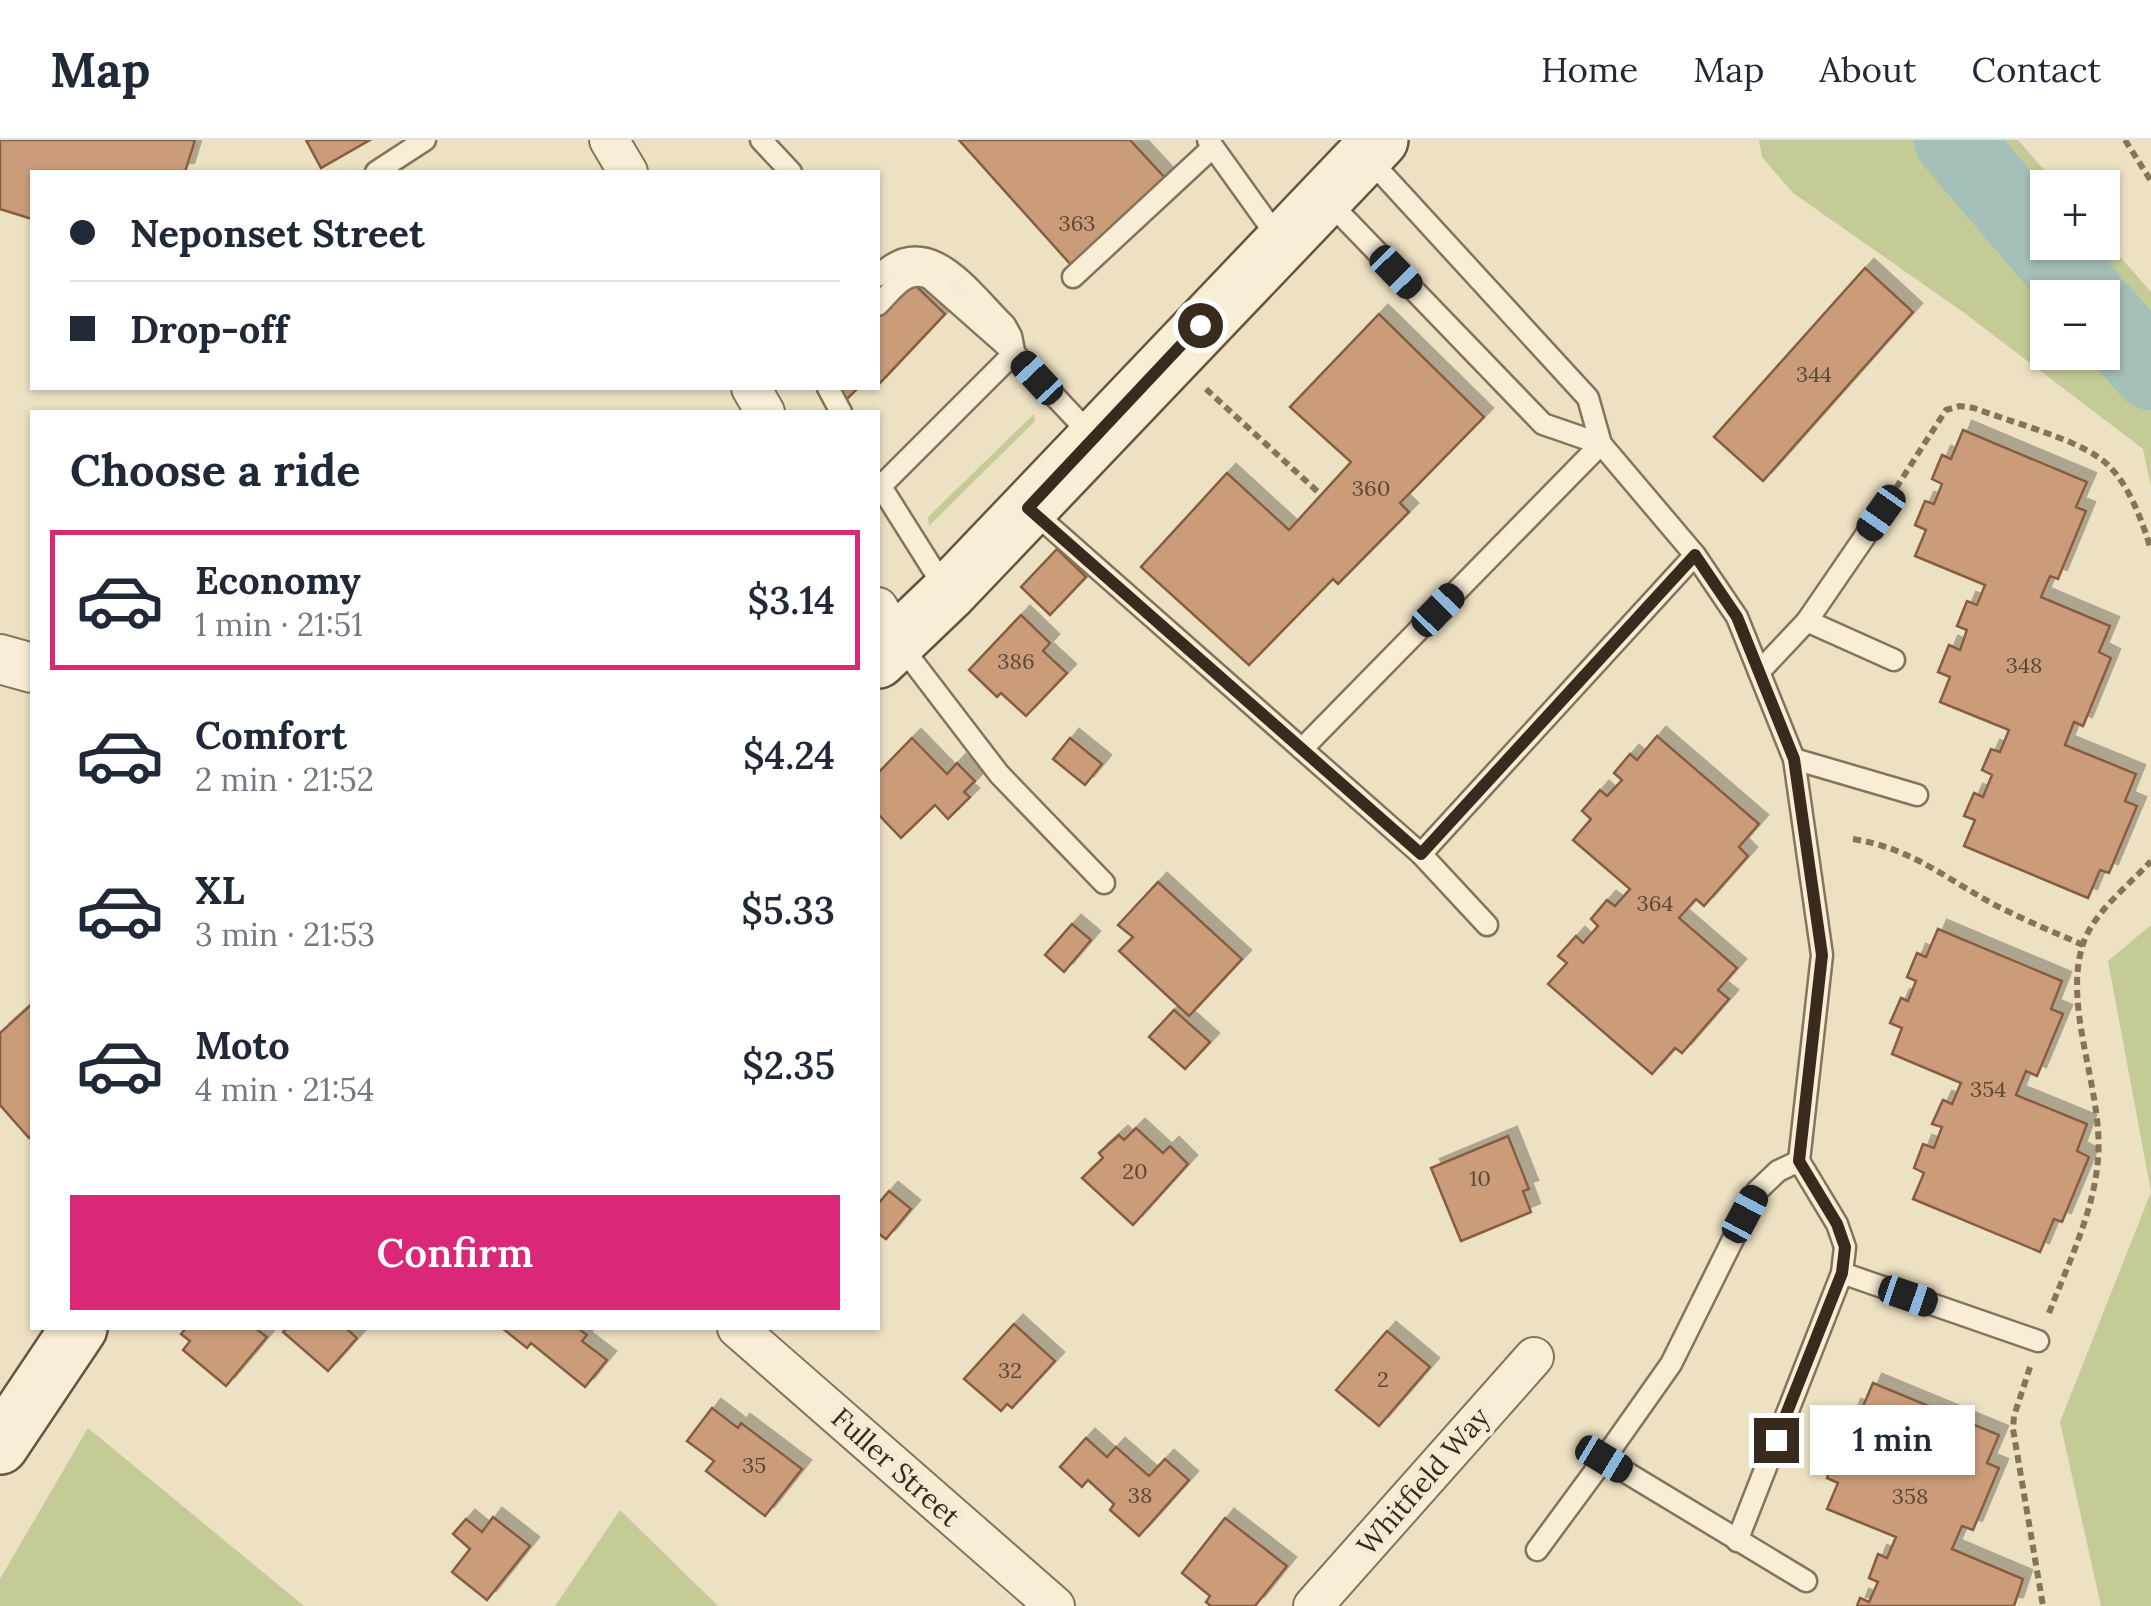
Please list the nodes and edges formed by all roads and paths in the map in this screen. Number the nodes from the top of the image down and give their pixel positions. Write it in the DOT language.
graph roads {
  1 [pos="425,140"];
  2 [pos="609,140"];
  3 [pos="761,140"];
  4 [pos="2124,140"];
  5 [pos="1210,144"];
  6 [pos="1353,162"];
  7 [pos="379,170"];
  8 [pos="627,170"];
  9 [pos="789,170"];
  10 [pos="2151,181"];
  11 [pos="1280,240"];
  12 [pos="880,274"];
  13 [pos="1074,277"];
  14 [pos="880,303"];
  15 [pos="1014,353"];
  16 [pos="1198,381"];
  17 [pos="1094,438"];
  18 [pos="1601,444"];
  19 [pos="880,483"];
  20 [pos="880,488"];
  21 [pos="1318,492"];
  22 [pos="1028,508"];
  23 [pos="1881,513"];
  24 [pos="2151,550"];
  25 [pos="1695,555"];
  26 [pos="948,593"];
  27 [pos="1807,621"];
  28 [pos="884,636"];
  29 [pos="0,658"];
  30 [pos="1894,660"];
  31 [pos="30,667"];
  32 [pos="1759,672"];
  33 [pos="1302,749"];
  34 [pos="1794,759"];
  35 [pos="1917,795"];
  36 [pos="1853,839"];
  37 [pos="1421,854"];
  38 [pos="2151,861"];
  39 [pos="1104,883"];
  40 [pos="1487,925"];
  41 [pos="2083,945"];
  42 [pos="1799,1161"];
  43 [pos="1842,1273"];
  44 [pos="78,1330"];
  45 [pos="739,1330"];
  46 [pos="2038,1340"];
  47 [pos="1534,1357"];
  48 [pos="0,1446"];
  49 [pos="1604,1459"];
  50 [pos="1737,1541"];
  51 [pos="1538,1550"];
  52 [pos="1806,1582"];
  53 [pos="1056,1606"];
  54 [pos="1314,1606"];
  55 [pos="2043,1606"];
  1 -- 7 [label="lane"];
  2 -- 8 [label="street"];
  3 -- 9 [label="lane"];
  4 -- 10 [label="path"];
  5 -- 11 [label="lane"];
  5 -- 13 [label="lane"];
  6 -- 11 [label="main road"];
  6 -- 18 [label="lane"];
  6 -- 18 [label="lane"];
  11 -- 17 [label="main road"];
  12 -- 15 [label="lane"];
  14 -- 15 [label="lane"];
  15 -- 17 [label="lane"];
  15 -- 19 [label="lane"];
  16 -- 21 [label="path"];
  17 -- 22 [label="main road"];
  18 -- 25 [label="lane"];
  18 -- 33 [label="lane"];
  20 -- 26 [label="lane"];
  22 -- 26 [label="main road"];
  22 -- 33 [label="lane"];
  23 -- 24 [label="path"];
  23 -- 27 [label="lane"];
  25 -- 32 [label="lane"];
  25 -- 37 [label="lane"];
  26 -- 28 [label="main road"];
  27 -- 30 [label="lane"];
  27 -- 32 [label="lane"];
  28 -- 39 [label="lane"];
  29 -- 31 [label="street"];
  32 -- 34 [label="lane"];
  33 -- 37 [label="lane"];
  34 -- 35 [label="lane"];
  34 -- 42 [label="lane"];
  36 -- 41 [label="path"];
  37 -- 40 [label="lane"];
  38 -- 41 [label="path"];
  41 -- 46 [label="path"];
  42 -- 43 [label="lane"];
  42 -- 49 [label="lane"];
  43 -- 46 [label="lane"];
  43 -- 50 [label="lane"];
  44 -- 48 [label="main road"];
  45 -- 53 [label="street, Fuller Street"];
  46 -- 55 [label="path"];
  47 -- 54 [label="street, Whitfield Way"];
  49 -- 50 [label="lane"];
  49 -- 51 [label="lane"];
  50 -- 52 [label="lane"];
}
